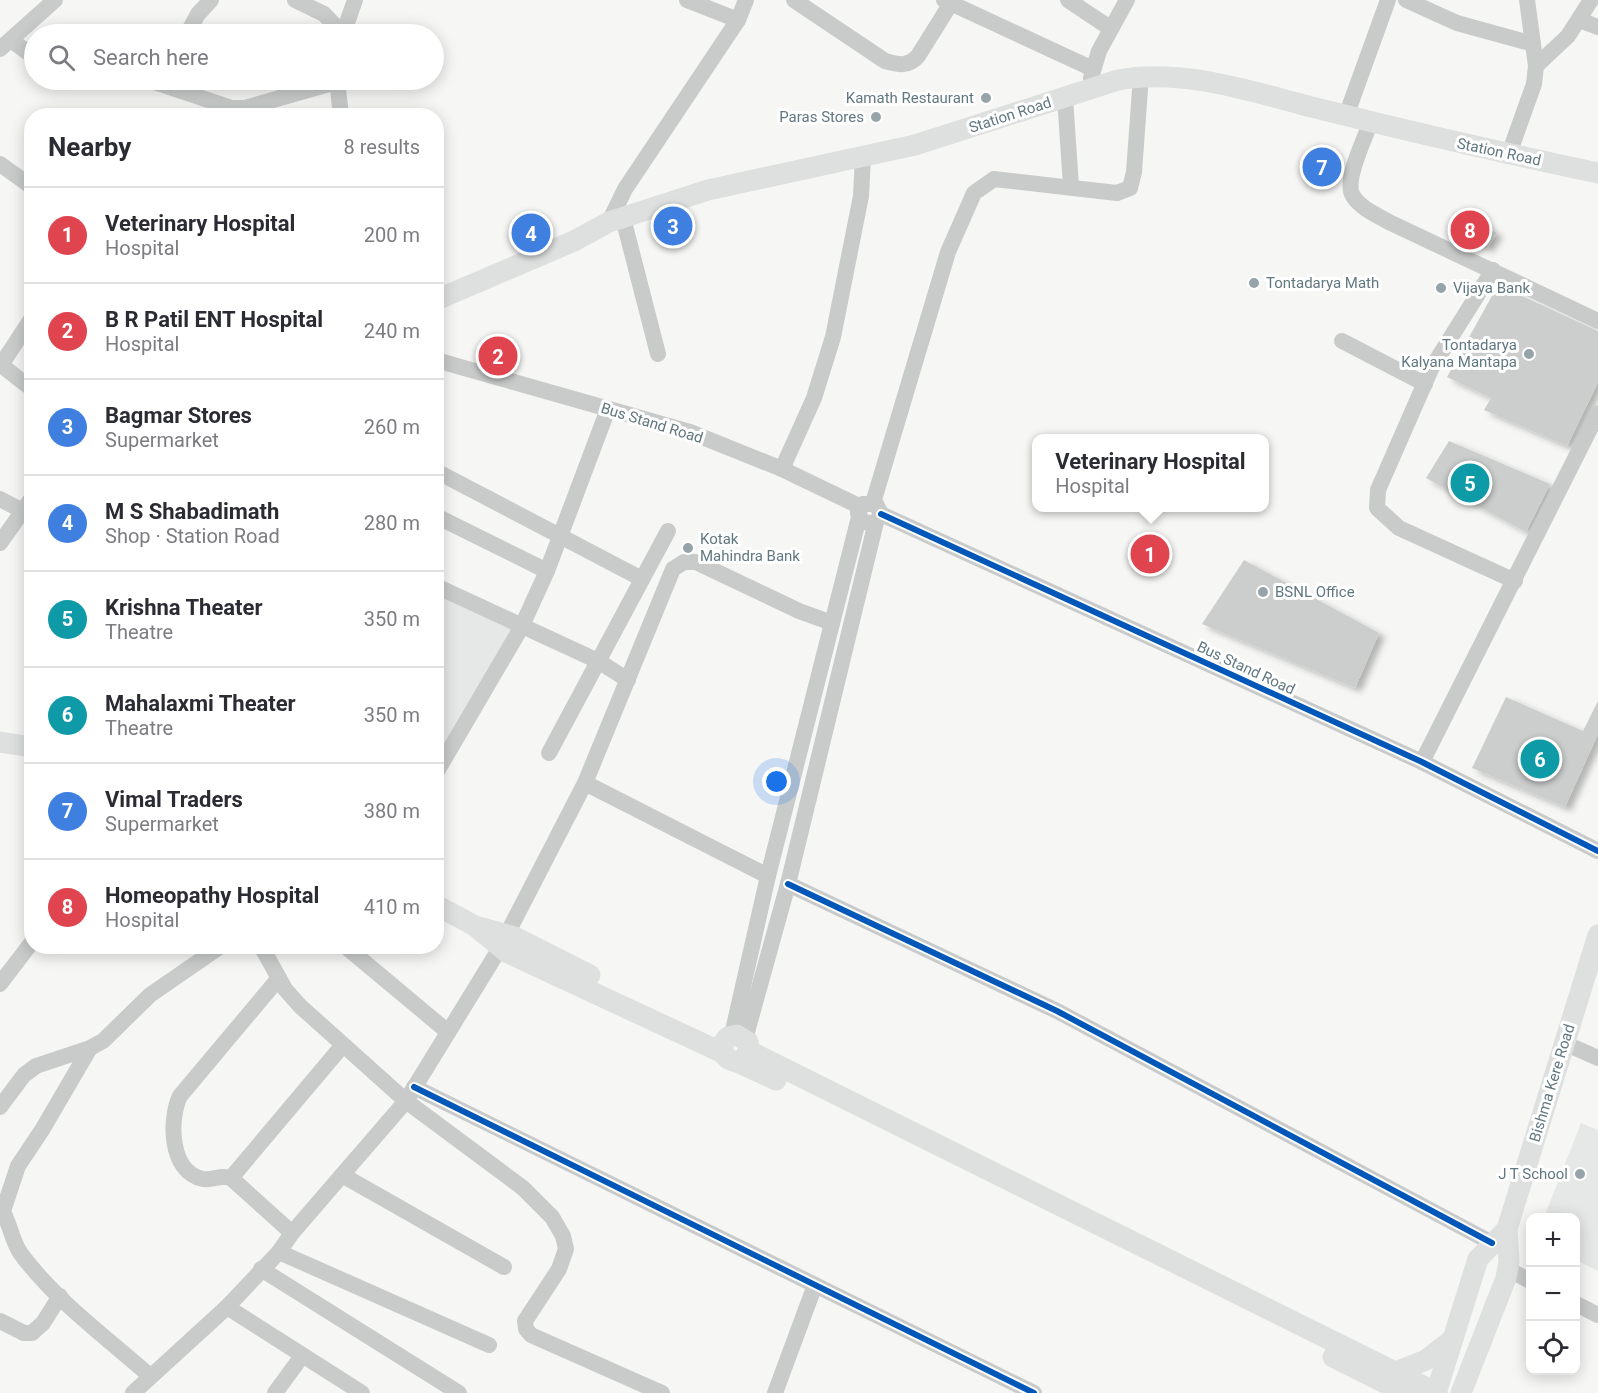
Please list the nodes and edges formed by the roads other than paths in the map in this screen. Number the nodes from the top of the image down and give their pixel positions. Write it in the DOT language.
graph roads {
  1 [pos="56,0"];
  2 [pos="295,0"];
  3 [pos="356,0"];
  4 [pos="687,0"];
  5 [pos="746,0"];
  6 [pos="794,0"];
  7 [pos="1068,0"];
  8 [pos="1127,0"];
  9 [pos="1388,0"];
  10 [pos="1406,0"];
  11 [pos="1527,0"];
  12 [pos="1591,0"];
  13 [pos="949,1"];
  14 [pos="203,2"];
  15 [pos="738,20"];
  16 [pos="1580,20"];
  17 [pos="28,24"];
  18 [pos="193,24"];
  19 [pos="334,24"];
  20 [pos="348,24"];
  21 [pos="1598,27"];
  22 [pos="24,28"];
  23 [pos="1110,28"];
  24 [pos="5,44"];
  25 [pos="1533,44"];
  26 [pos="24,53"];
  27 [pos="1536,66"];
  28 [pos="1093,69"];
  29 [pos="1141,76"];
  30 [pos="185,90"];
  31 [pos="305,90"];
  32 [pos="337,90"];
  33 [pos="1088,90"];
  34 [pos="1065,98"];
  35 [pos="232,108"];
  36 [pos="244,108"];
  37 [pos="340,108"];
  38 [pos="1346,116"];
  39 [pos="1371,121"];
  40 [pos="1509,154"];
  41 [pos="863,156"];
  42 [pos="0,164"];
  43 [pos="1598,173"];
  44 [pos="24,181"];
  45 [pos="1071,186"];
  46 [pos="616,220"];
  47 [pos="1493,270"];
  48 [pos="444,297"];
  49 [pos="1598,321"];
  50 [pos="24,330"];
  51 [pos="1342,341"];
  52 [pos="658,354"];
  53 [pos="444,362"];
  54 [pos="0,364"];
  55 [pos="24,383"];
  56 [pos="1425,384"];
  57 [pos="608,409"];
  58 [pos="1598,413"];
  59 [pos="782,469"];
  60 [pos="444,475"];
  61 [pos="0,499"];
  62 [pos="24,503"];
  63 [pos="24,508"];
  64 [pos="870,513"];
  65 [pos="444,520"];
  66 [pos="668,531"];
  67 [pos="560,535"];
  68 [pos="0,543"];
  69 [pos="547,571"];
  70 [pos="642,579"];
  71 [pos="1515,581"];
  72 [pos="444,590"];
  73 [pos="832,623"];
  74 [pos="521,628"];
  75 [pos="598,661"];
  76 [pos="628,680"];
  77 [pos="0,742"];
  78 [pos="24,746"];
  79 [pos="549,753"];
  80 [pos="444,759"];
  81 [pos="1422,762"];
  82 [pos="585,783"];
  83 [pos="1598,851"];
  84 [pos="768,876"];
  85 [pos="788,884"];
  86 [pos="444,909"];
  87 [pos="1598,935"];
  88 [pos="503,941"];
  89 [pos="24,952"];
  90 [pos="209,954"];
  91 [pos="266,954"];
  92 [pos="355,954"];
  93 [pos="279,978"];
  94 [pos="0,984"];
  95 [pos="448,1032"];
  96 [pos="1564,1043"];
  97 [pos="343,1045"];
  98 [pos="735,1047"];
  99 [pos="90,1048"];
  100 [pos="1598,1058"];
  101 [pos="410,1094"];
  102 [pos="0,1107"];
  103 [pos="342,1175"];
  104 [pos="231,1178"];
  105 [pos="1,1209"];
  106 [pos="292,1233"];
  107 [pos="1500,1236"];
  108 [pos="279,1252"];
  109 [pos="504,1267"];
  110 [pos="261,1269"];
  111 [pos="1508,1269"];
  112 [pos="1526,1279"];
  113 [pos="815,1285"];
  114 [pos="60,1296"];
  115 [pos="1580,1306"];
  116 [pos="227,1307"];
  117 [pos="1598,1315"];
  118 [pos="0,1322"];
  119 [pos="1453,1340"];
  120 [pos="489,1345"];
  121 [pos="302,1356"];
  122 [pos="160,1366"];
  123 [pos="1398,1386"];
  124 [pos="133,1393"];
  125 [pos="275,1393"];
  126 [pos="362,1393"];
  127 [pos="459,1393"];
  128 [pos="662,1393"];
  129 [pos="775,1393"];
  130 [pos="1034,1393"];
  131 [pos="1437,1393"];
  132 [pos="1461,1393"];
  1 -- 17 [label="street"];
  2 -- 19 [label="street"];
  3 -- 20 [label="street"];
  4 -- 15 [label="street"];
  5 -- 15 [label="street"];
  6 -- 13 [label="street"];
  7 -- 23 [label="street"];
  8 -- 23 [label="street"];
  9 -- 38 [label="street"];
  10 -- 25 [label="street"];
  11 -- 25 [label="street"];
  12 -- 16 [label="street"];
  13 -- 28 [label="street"];
  14 -- 18 [label="street"];
  15 -- 46 [label="street"];
  16 -- 21 [label="street"];
  16 -- 27 [label="street"];
  22 -- 24 [label="street"];
  23 -- 28 [label="street"];
  24 -- 26 [label="street"];
  25 -- 27 [label="street"];
  27 -- 40 [label="street"];
  28 -- 33 [label="street"];
  29 -- 33 [label="main road, Station Road"];
  29 -- 38 [label="main road, Station Road"];
  29 -- 45 [label="street"];
  30 -- 35 [label="street"];
  31 -- 36 [label="street"];
  32 -- 37 [label="street"];
  33 -- 34 [label="main road, Station Road"];
  34 -- 41 [label="main road, Station Road"];
  34 -- 45 [label="street"];
  38 -- 39 [label="main road, Station Road"];
  39 -- 40 [label="main road, Station Road"];
  39 -- 47 [label="street"];
  40 -- 43 [label="main road, Station Road"];
  41 -- 46 [label="main road, Station Road"];
  41 -- 59 [label="street"];
  42 -- 44 [label="street"];
  45 -- 64 [label="street"];
  46 -- 48 [label="main road, Station Road"];
  46 -- 52 [label="street"];
  47 -- 49 [label="street"];
  47 -- 56 [label="street"];
  50 -- 54 [label="street"];
  51 -- 56 [label="street"];
  53 -- 57 [label="street, Bus Stand Road"];
  54 -- 55 [label="street"];
  56 -- 71 [label="street"];
  57 -- 59 [label="street, Bus Stand Road"];
  57 -- 67 [label="street"];
  58 -- 71 [label="street"];
  59 -- 64 [label="street, Bus Stand Road"];
  60 -- 67 [label="street"];
  61 -- 62 [label="street"];
  63 -- 68 [label="street"];
  64 -- 73 [label="street"];
  64 -- 81 [label="street, Bus Stand Road"];
  64 -- 85 [label="street"];
  65 -- 69 [label="street"];
  66 -- 70 [label="street"];
  67 -- 69 [label="street"];
  67 -- 70 [label="street"];
  69 -- 74 [label="street"];
  70 -- 75 [label="street"];
  71 -- 81 [label="street"];
  72 -- 74 [label="street"];
  73 -- 76 [label="street"];
  73 -- 84 [label="street"];
  74 -- 75 [label="street"];
  74 -- 80 [label="street"];
  75 -- 76 [label="street"];
  75 -- 79 [label="street"];
  76 -- 82 [label="street"];
  77 -- 78 [label="main road"];
  81 -- 83 [label="street, Bus Stand Road"];
  82 -- 84 [label="street"];
  82 -- 88 [label="street"];
  84 -- 98 [label="street"];
  85 -- 98 [label="street"];
  85 -- 107 [label="street"];
  86 -- 88 [label="main road"];
  87 -- 96 [label="main road, Bishma Kere Road"];
  88 -- 95 [label="street"];
  88 -- 98 [label="main road"];
  89 -- 94 [label="street"];
  90 -- 99 [label="street"];
  91 -- 93 [label="street"];
  92 -- 95 [label="street"];
  93 -- 97 [label="street"];
  93 -- 104 [label="street"];
  95 -- 101 [label="street"];
  96 -- 100 [label="street"];
  96 -- 107 [label="main road, Bishma Kere Road"];
  97 -- 101 [label="street"];
  97 -- 104 [label="street"];
  98 -- 123 [label="main road"];
  99 -- 102 [label="street"];
  99 -- 105 [label="street"];
  101 -- 103 [label="street"];
  101 -- 113 [label="street"];
  101 -- 128 [label="street"];
  103 -- 106 [label="street"];
  103 -- 109 [label="street"];
  104 -- 106 [label="street"];
  105 -- 114 [label="street"];
  106 -- 108 [label="street"];
  107 -- 111 [label="main road"];
  107 -- 119 [label="main road, Bishma Kere Road"];
  108 -- 110 [label="street"];
  108 -- 120 [label="street"];
  110 -- 116 [label="street"];
  110 -- 127 [label="street"];
  111 -- 112 [label="street"];
  111 -- 132 [label="main road"];
  113 -- 129 [label="street"];
  113 -- 130 [label="street"];
  114 -- 118 [label="street"];
  114 -- 122 [label="street"];
  115 -- 117 [label="street"];
  116 -- 121 [label="street"];
  116 -- 122 [label="street"];
  119 -- 123 [label="main road"];
  119 -- 131 [label="main road, Bishma Kere Road"];
  121 -- 125 [label="street"];
  121 -- 126 [label="street"];
  122 -- 124 [label="street"];
  123 -- 131 [label="main road"];
}
